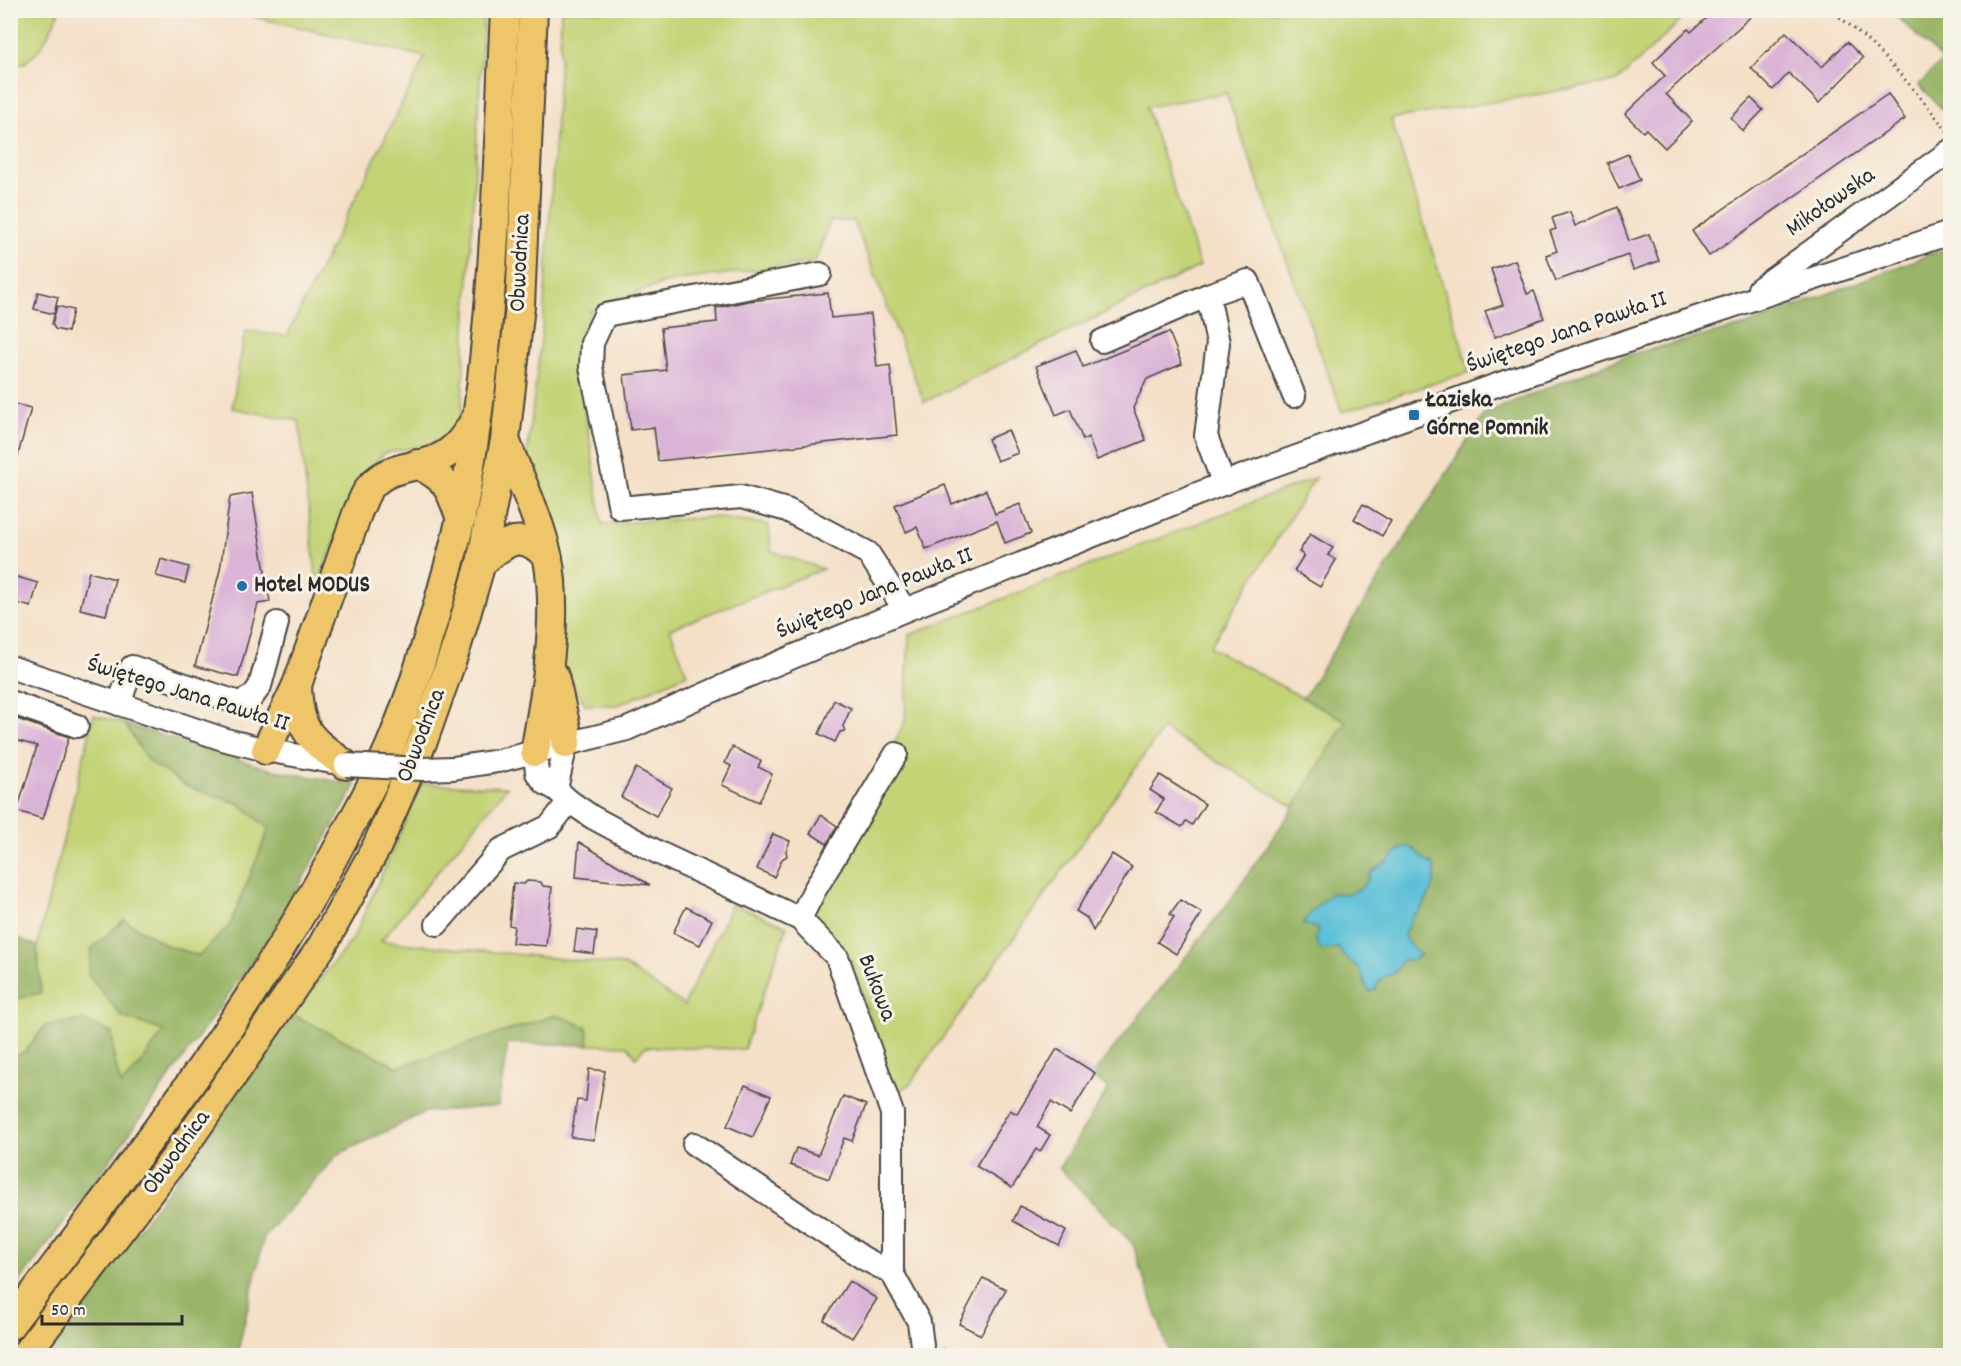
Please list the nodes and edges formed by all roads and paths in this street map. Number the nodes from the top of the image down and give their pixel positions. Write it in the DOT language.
graph roads {
  1 [pos="505,10"];
  2 [pos="534,10"];
  3 [pos="1830,10"];
  4 [pos="1950,135"];
  5 [pos="1950,151"];
  6 [pos="1950,233"];
  7 [pos="820,274"];
  8 [pos="1208,295"];
  9 [pos="1744,300"];
  10 [pos="1102,341"];
  11 [pos="1294,396"];
  12 [pos="479,413"];
  13 [pos="505,440"];
  14 [pos="417,464"];
  15 [pos="1226,483"];
  16 [pos="461,519"];
  17 [pos="548,558"];
  18 [pos="481,563"];
  19 [pos="905,610"];
  20 [pos="277,623"];
  21 [pos="549,654"];
  22 [pos="10,667"];
  23 [pos="297,685"];
  24 [pos="10,702"];
  25 [pos="119,704"];
  26 [pos="77,726"];
  27 [pos="566,744"];
  28 [pos="266,750"];
  29 [pos="535,752"];
  30 [pos="896,754"];
  31 [pos="346,765"];
  32 [pos="563,795"];
  33 [pos="800,919"];
  34 [pos="438,924"];
  35 [pos="694,1144"];
  36 [pos="892,1273"];
  37 [pos="10,1325"];
  38 [pos="921,1350"];
  39 [pos="24,1356"];
  40 [pos="973,1356"];
  1 -- 12 [label="main road, Obwodnica"];
  2 -- 13 [label="main road, Obwodnica"];
  3 -- 4 [label="path"];
  5 -- 9 [label="street, Mikołowska"];
  6 -- 9 [label="street"];
  7 -- 19 [label="street"];
  8 -- 10 [label="street"];
  8 -- 11 [label="street"];
  8 -- 15 [label="street"];
  9 -- 15 [label="street, Świętego Jana Pawła II"];
  12 -- 14 [label="main road"];
  12 -- 16 [label="main road, Obwodnica"];
  13 -- 17 [label="main road"];
  13 -- 18 [label="main road, Obwodnica"];
  14 -- 16 [label="main road"];
  14 -- 23 [label="main road"];
  15 -- 19 [label="street, Świętego Jana Pawła II"];
  16 -- 37 [label="main road, Obwodnica"];
  17 -- 18 [label="main road"];
  17 -- 21 [label="main road"];
  18 -- 39 [label="main road, Obwodnica"];
  19 -- 27 [label="street, Świętego Jana Pawła II"];
  20 -- 25 [label="street"];
  21 -- 27 [label="main road"];
  21 -- 29 [label="main road"];
  22 -- 25 [label="street, Świętego Jana Pawła II"];
  23 -- 28 [label="main road"];
  23 -- 31 [label="main road"];
  24 -- 26 [label="street"];
  25 -- 28 [label="street, Świętego Jana Pawła II"];
  27 -- 29 [label="street, Świętego Jana Pawła II"];
  27 -- 32 [label="street"];
  28 -- 31 [label="street, Świętego Jana Pawła II"];
  29 -- 31 [label="street, Świętego Jana Pawła II, bridge"];
  29 -- 32 [label="street, Bukowa"];
  30 -- 33 [label="street"];
  32 -- 33 [label="street, Bukowa"];
  32 -- 34 [label="street"];
  33 -- 36 [label="street, Bukowa"];
  35 -- 36 [label="street"];
  36 -- 38 [label="street, Bukowa"];
  38 -- 40 [label="path"];
}
